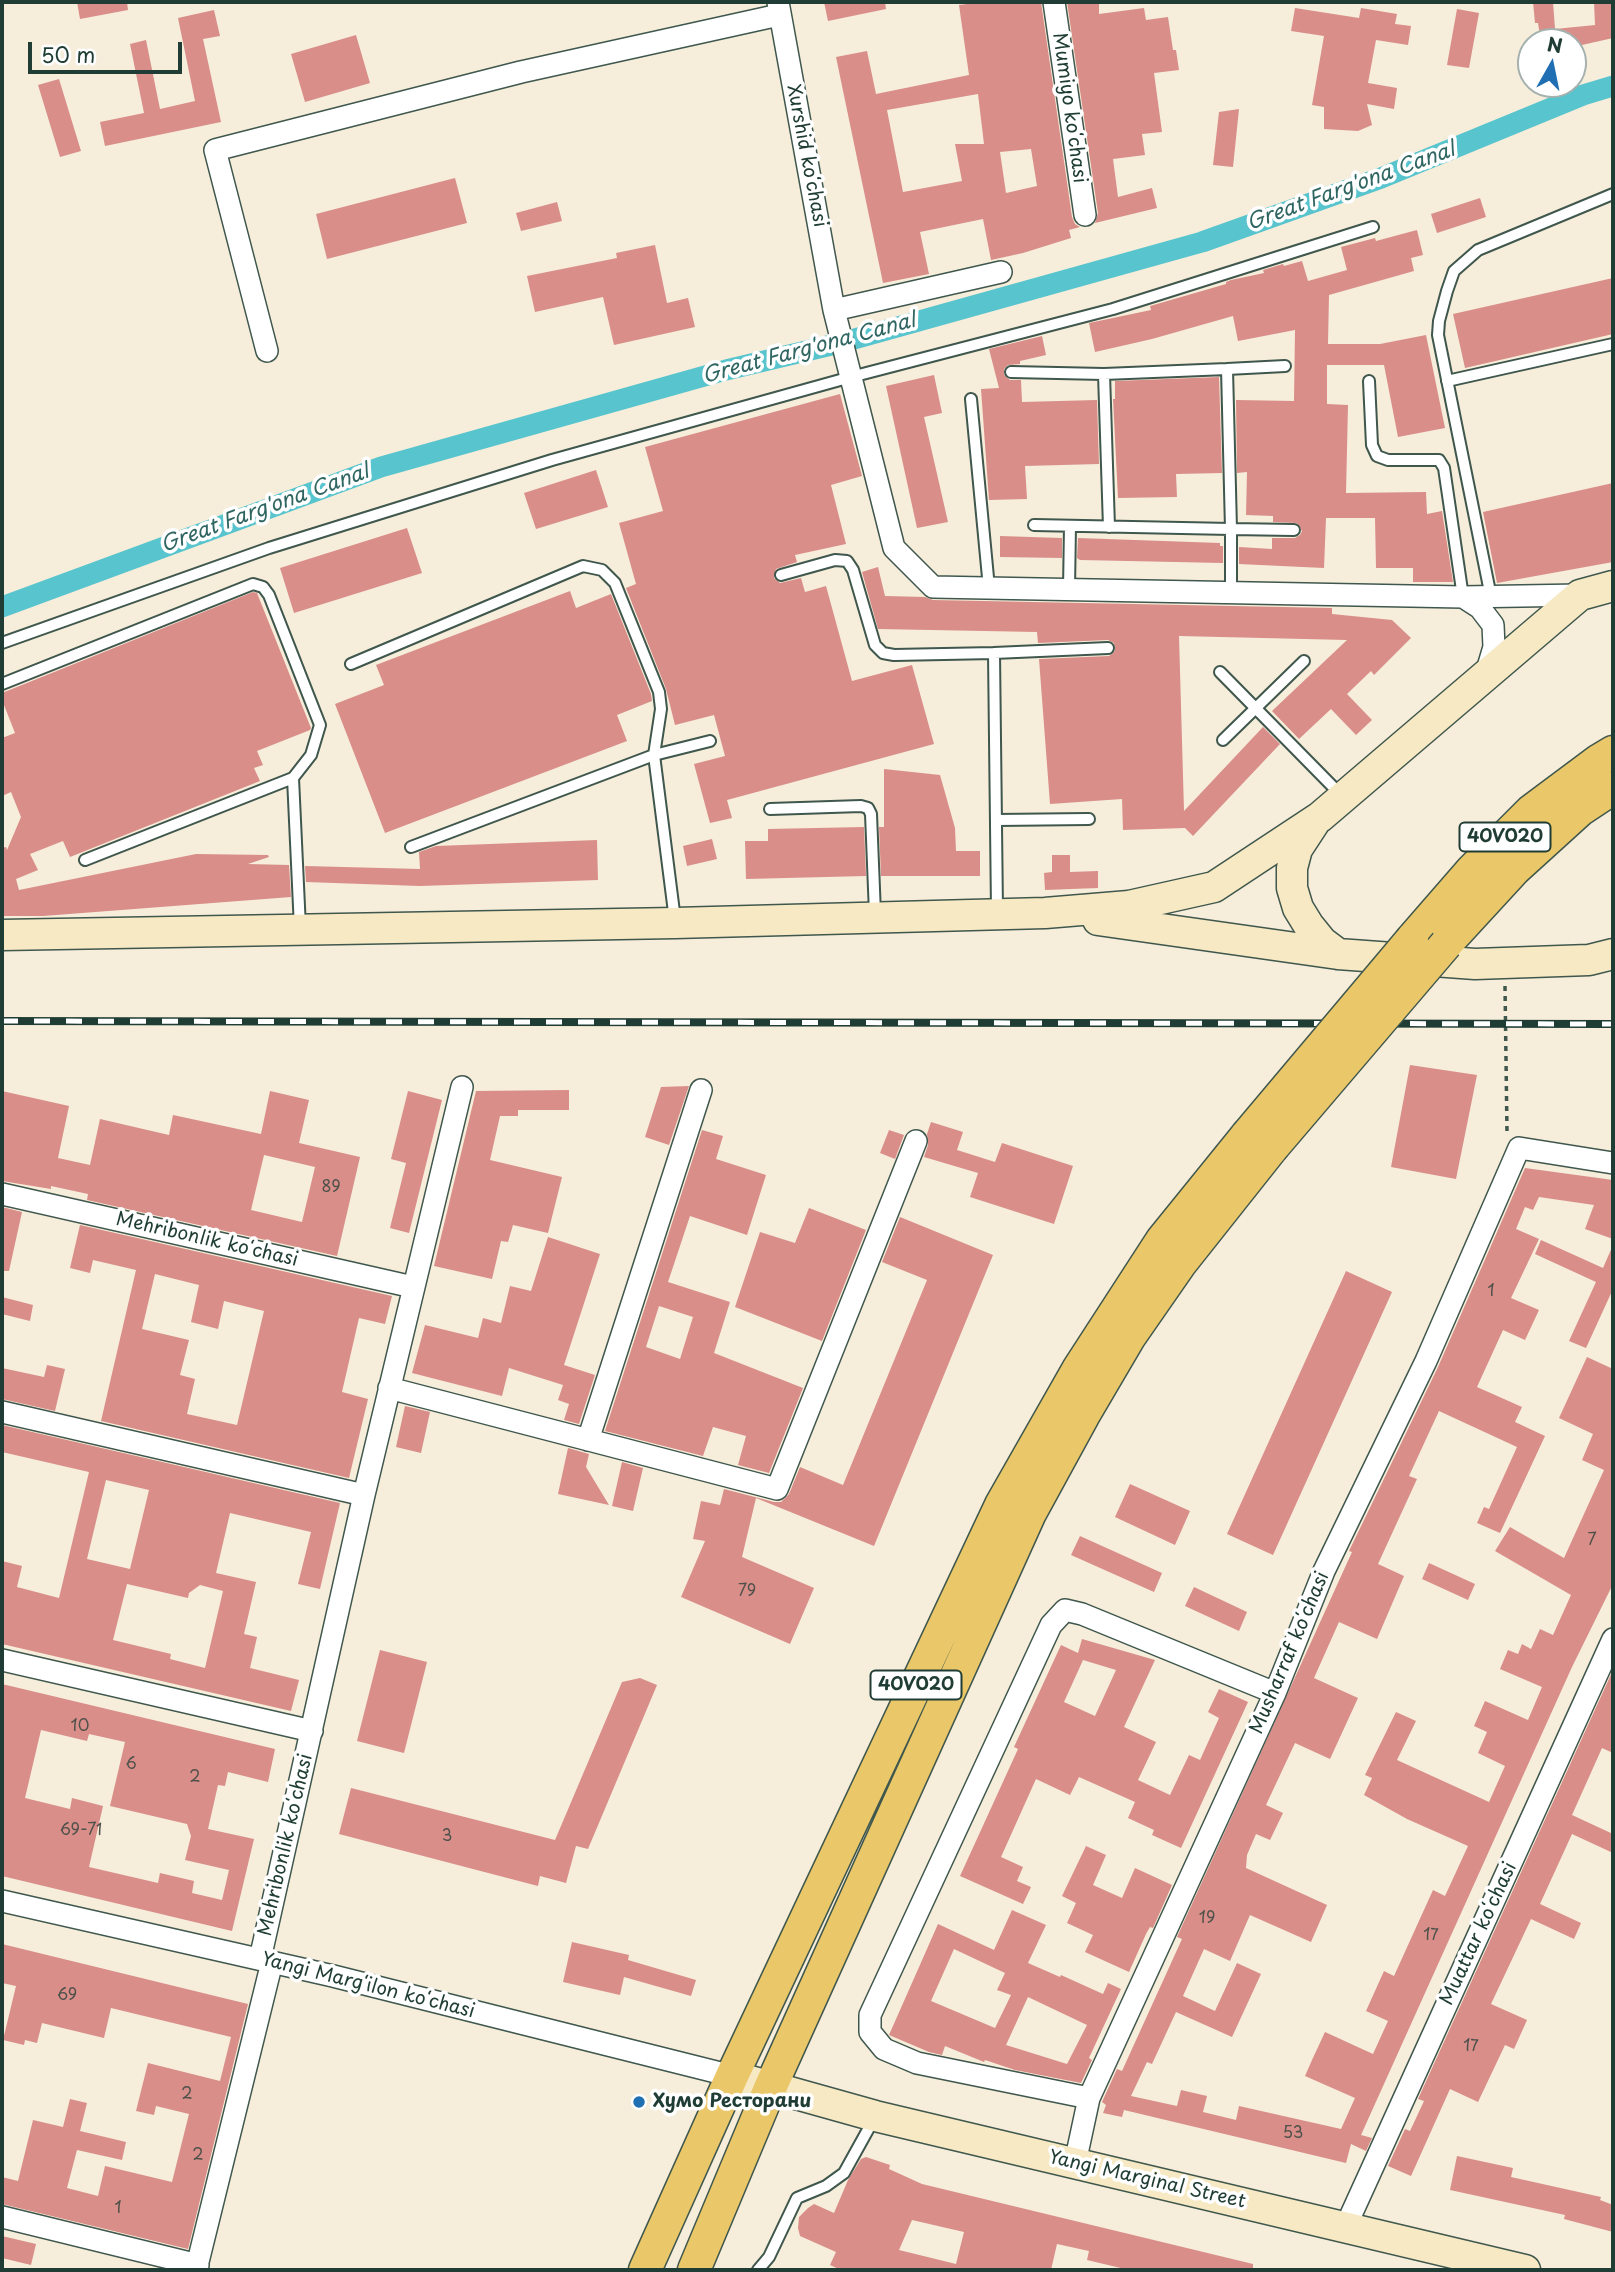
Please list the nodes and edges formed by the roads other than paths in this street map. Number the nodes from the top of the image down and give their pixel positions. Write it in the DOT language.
graph roads {
  1 [pos="1054,2"];
  2 [pos="778,8"];
  3 [pos="1613,194"];
  4 [pos="1084,215"];
  5 [pos="1373,227"];
  6 [pos="1001,272"];
  7 [pos="834,310"];
  8 [pos="1613,344"];
  9 [pos="267,351"];
  10 [pos="1285,366"];
  11 [pos="1227,369"];
  12 [pos="1011,372"];
  13 [pos="1104,374"];
  14 [pos="851,377"];
  15 [pos="1369,381"];
  16 [pos="1447,381"];
  17 [pos="971,399"];
  18 [pos="1034,526"];
  19 [pos="1070,526"];
  20 [pos="1109,527"];
  21 [pos="1231,528"];
  22 [pos="1294,530"];
  23 [pos="782,575"];
  24 [pos="1613,586"];
  25 [pos="989,588"];
  26 [pos="1069,589"];
  27 [pos="1231,593"];
  28 [pos="1580,595"];
  29 [pos="1463,597"];
  30 [pos="1491,597"];
  31 [pos="2,643"];
  32 [pos="1108,648"];
  33 [pos="994,653"];
  34 [pos="1304,661"];
  35 [pos="351,664"];
  36 [pos="1220,672"];
  37 [pos="1486,675"];
  38 [pos="2,684"];
  39 [pos="1255,708"];
  40 [pos="1223,740"];
  41 [pos="709,741"];
  42 [pos="1613,752"];
  43 [pos="654,755"];
  44 [pos="293,778"];
  45 [pos="1613,788"];
  46 [pos="1343,797"];
  47 [pos="770,809"];
  48 [pos="1320,817"];
  49 [pos="1089,819"];
  50 [pos="996,820"];
  51 [pos="411,847"];
  52 [pos="85,860"];
  53 [pos="1045,913"];
  54 [pos="997,914"];
  55 [pos="875,917"];
  56 [pos="675,923"];
  57 [pos="300,931"];
  58 [pos="2,935"];
  59 [pos="1338,954"];
  60 [pos="1613,954"];
  61 [pos="462,1087"];
  62 [pos="701,1090"];
  63 [pos="916,1141"];
  64 [pos="1260,1142"];
  65 [pos="1613,1163"];
  66 [pos="2,1194"];
  67 [pos="413,1287"];
  68 [pos="389,1388"];
  69 [pos="2,1412"];
  70 [pos="588,1440"];
  71 [pos="364,1494"];
  72 [pos="1613,1639"];
  73 [pos="2,1660"];
  74 [pos="1275,1693"];
  75 [pos="312,1731"];
  76 [pos="2,1900"];
  77 [pos="266,1961"];
  78 [pos="732,2076"];
  79 [pos="771,2086"];
  80 [pos="1088,2098"];
  81 [pos="875,2116"];
  82 [pos="1075,2163"];
  83 [pos="2,2217"];
  84 [pos="1345,2228"];
  85 [pos="197,2268"];
  86 [pos="645,2270"];
  87 [pos="694,2270"];
  88 [pos="758,2270"];
  89 [pos="1525,2270"];
  1 -- 4 [label="street, Mumiyo koʻchasi"];
  2 -- 7 [label="street, Xurshid koʻchasi"];
  2 -- 9 [label="street"];
  3 -- 16 [label="lane"];
  5 -- 14 [label="lane"];
  6 -- 7 [label="street"];
  7 -- 14 [label="street, Xurshid koʻchasi"];
  8 -- 16 [label="lane"];
  10 -- 11 [label="lane"];
  11 -- 13 [label="lane"];
  11 -- 21 [label="lane"];
  12 -- 13 [label="lane"];
  13 -- 20 [label="lane"];
  14 -- 25 [label="street, Xurshid koʻchasi"];
  14 -- 31 [label="lane"];
  15 -- 29 [label="lane"];
  16 -- 30 [label="lane"];
  17 -- 25 [label="lane"];
  18 -- 19 [label="lane"];
  19 -- 20 [label="lane"];
  19 -- 26 [label="lane"];
  20 -- 21 [label="lane"];
  21 -- 22 [label="lane"];
  21 -- 27 [label="lane"];
  23 -- 33 [label="lane"];
  24 -- 28 [label="main road"];
  25 -- 26 [label="street, Xurshid koʻchasi"];
  26 -- 27 [label="street, Xurshid koʻchasi"];
  27 -- 29 [label="street, Xurshid koʻchasi"];
  28 -- 30 [label="street, Xurshid koʻchasi"];
  28 -- 37 [label="main road"];
  29 -- 30 [label="street, Xurshid koʻchasi"];
  29 -- 37 [label="street"];
  32 -- 33 [label="lane"];
  33 -- 50 [label="lane"];
  34 -- 39 [label="lane"];
  35 -- 43 [label="lane"];
  36 -- 39 [label="lane"];
  37 -- 46 [label="main road"];
  38 -- 44 [label="lane"];
  39 -- 40 [label="lane"];
  39 -- 46 [label="lane"];
  41 -- 43 [label="lane"];
  42 -- 64 [label="main road, 40V020, bridge"];
  43 -- 51 [label="lane"];
  43 -- 56 [label="lane"];
  44 -- 52 [label="lane"];
  44 -- 57 [label="lane"];
  45 -- 64 [label="main road, 40V020, bridge"];
  46 -- 48 [label="main road"];
  47 -- 55 [label="lane"];
  48 -- 53 [label="main road"];
  48 -- 59 [label="main road"];
  49 -- 50 [label="lane"];
  50 -- 54 [label="lane"];
  53 -- 54 [label="main road"];
  53 -- 59 [label="main road"];
  54 -- 55 [label="main road"];
  55 -- 56 [label="main road"];
  56 -- 57 [label="main road"];
  57 -- 58 [label="main road"];
  59 -- 60 [label="main road"];
  61 -- 67 [label="street, Mehribonlik koʻchasi"];
  62 -- 70 [label="street"];
  63 -- 70 [label="street"];
  64 -- 78 [label="main road, 40V020"];
  64 -- 79 [label="main road, 40V020"];
  65 -- 74 [label="street, Musharraf koʻchasi"];
  66 -- 67 [label="street, Mehribonlik koʻchasi"];
  67 -- 68 [label="street, Mehribonlik koʻchasi"];
  68 -- 70 [label="street"];
  68 -- 71 [label="street, Mehribonlik koʻchasi"];
  69 -- 71 [label="street"];
  71 -- 75 [label="street, Mehribonlik koʻchasi"];
  72 -- 84 [label="street, Muattar koʻchasi"];
  73 -- 75 [label="street, Mehribonlik koʻchasi"];
  74 -- 80 [label="street, Musharraf koʻchasi"];
  74 -- 80 [label="street"];
  75 -- 77 [label="street, Mehribonlik koʻchasi"];
  76 -- 77 [label="street, Yangi Margʻilon koʻchasi"];
  77 -- 78 [label="street, Yangi Margʻilon koʻchasi"];
  77 -- 85 [label="street, Mehribonlik koʻchasi"];
  78 -- 79 [label="main road, Yangi Marginal Street"];
  78 -- 86 [label="main road, 40V020"];
  79 -- 81 [label="main road, Yangi Marginal Street"];
  79 -- 87 [label="main road, 40V020"];
  80 -- 82 [label="street, Musharraf koʻchasi"];
  81 -- 82 [label="main road, Yangi Marginal Street"];
  81 -- 88 [label="lane"];
  82 -- 84 [label="main road, Yangi Marginal Street"];
  83 -- 85 [label="street"];
  84 -- 89 [label="main road, Yangi Marginal Street"];
}
